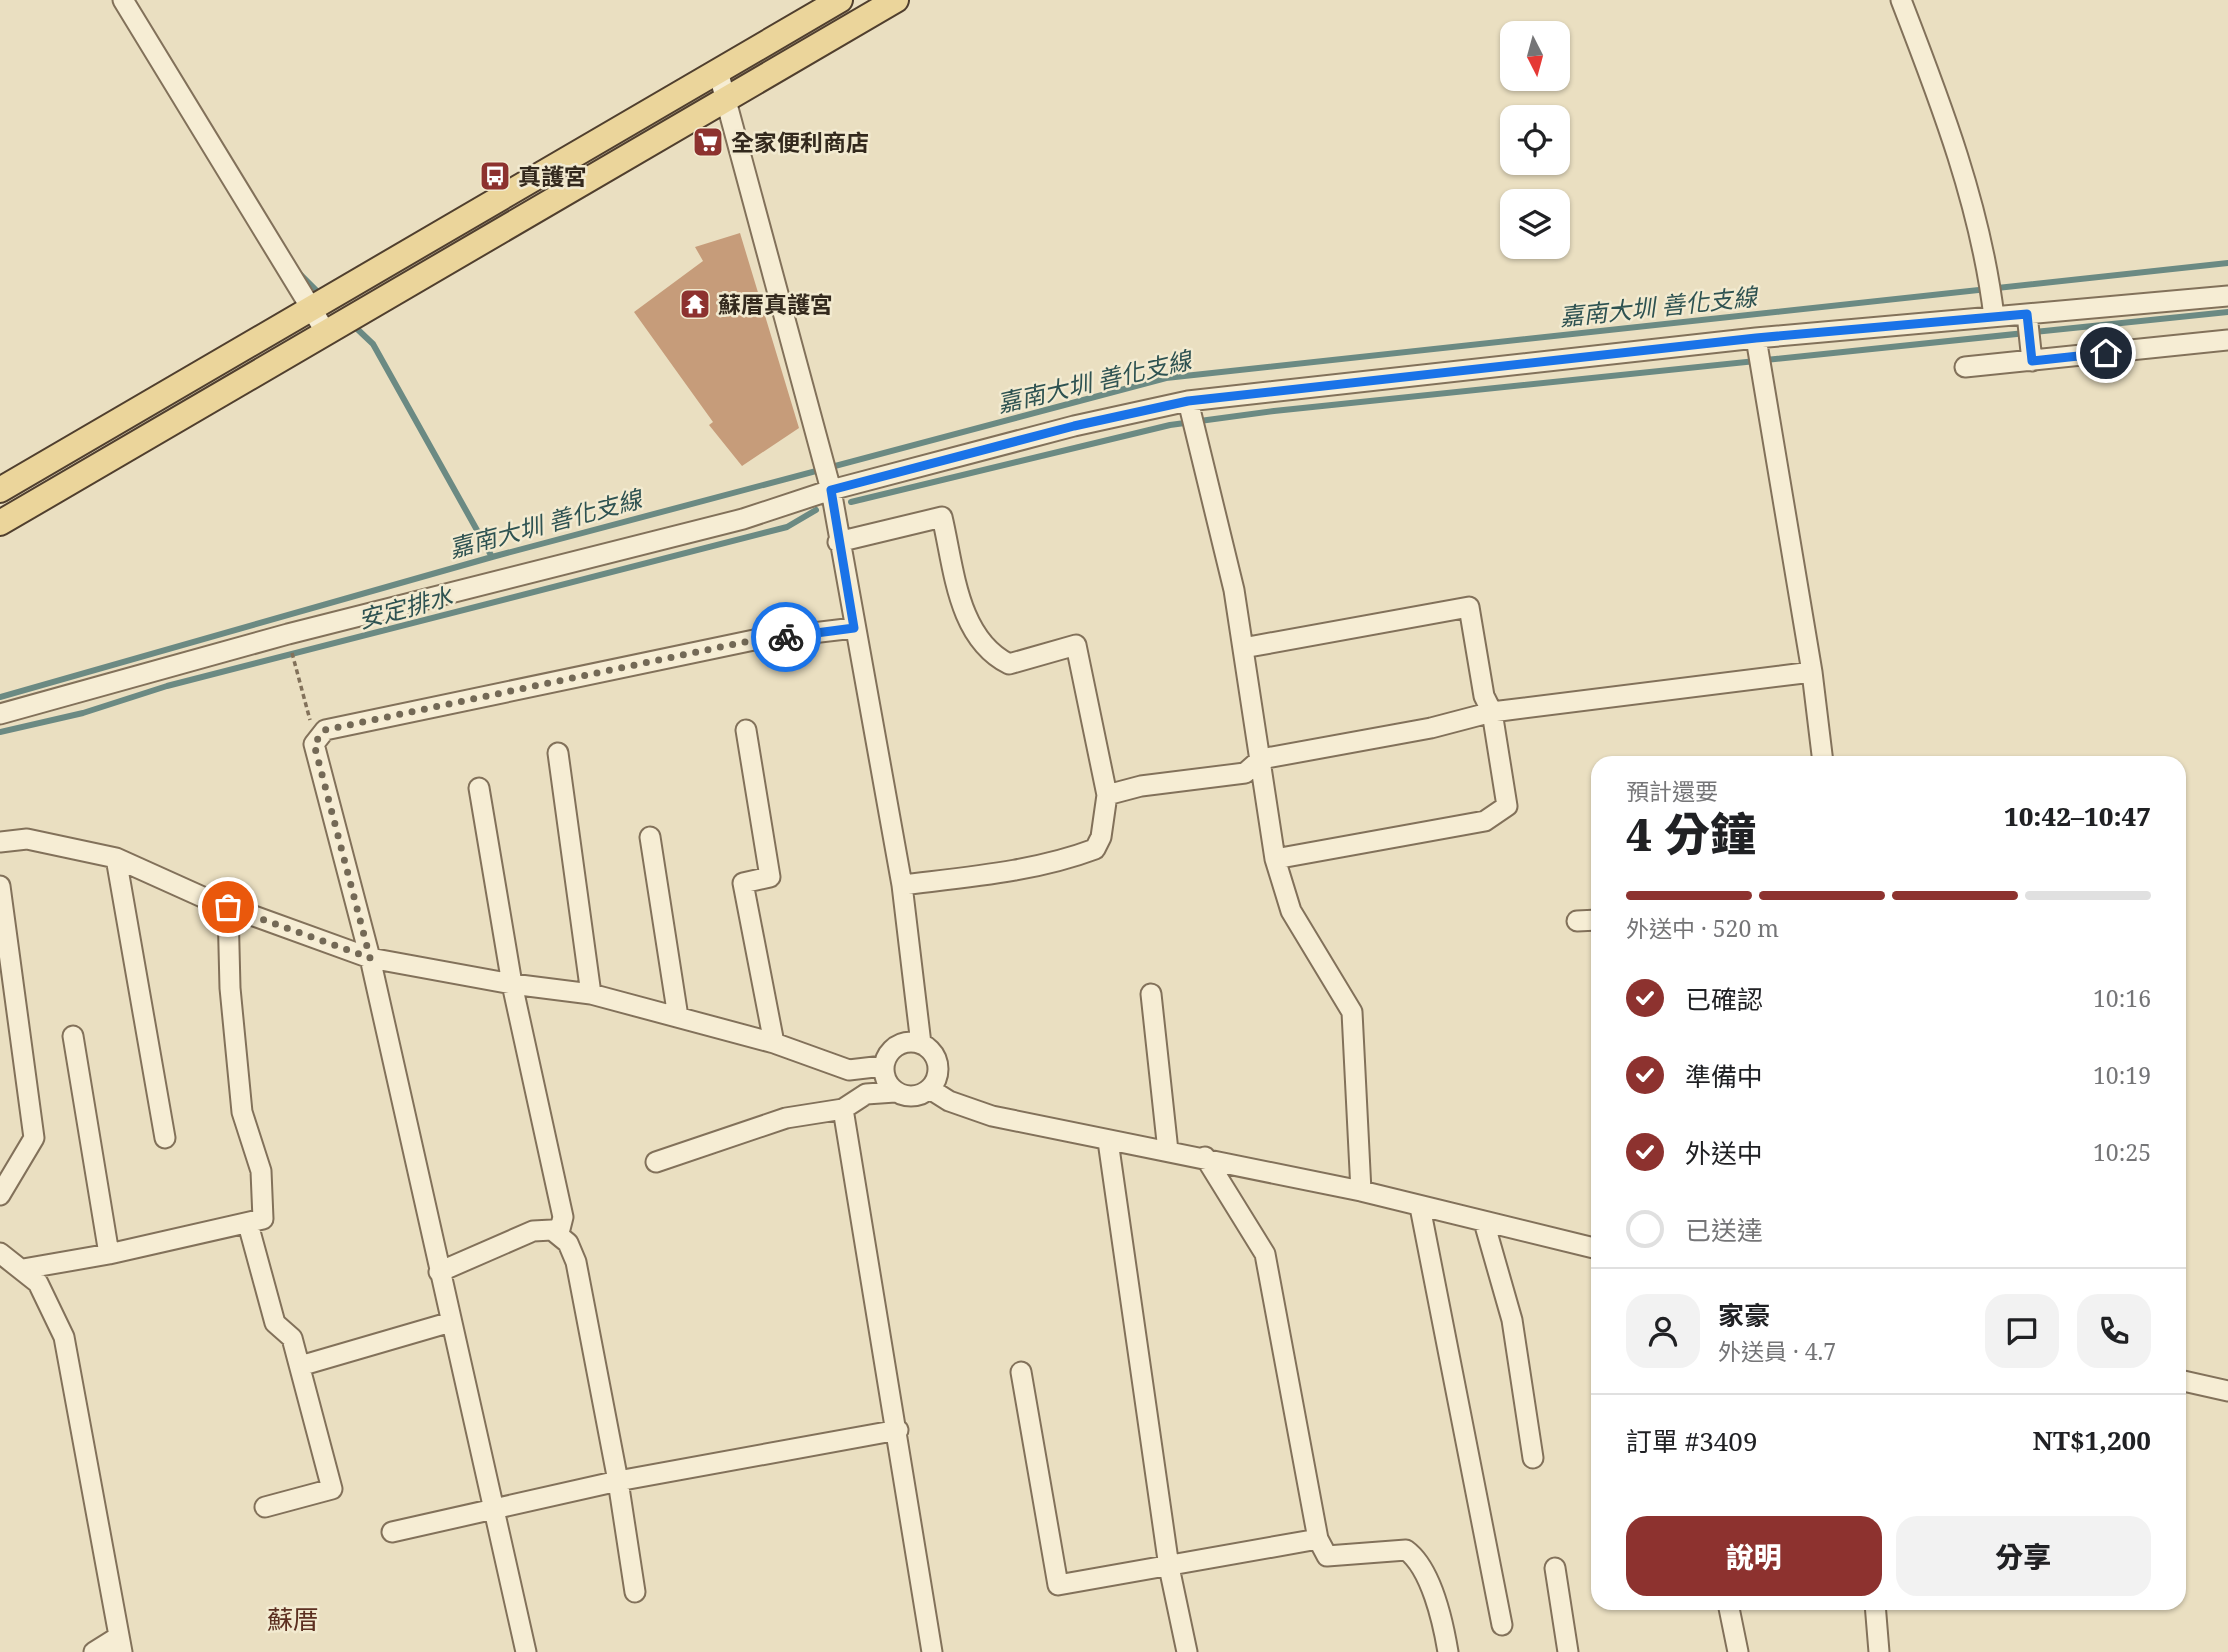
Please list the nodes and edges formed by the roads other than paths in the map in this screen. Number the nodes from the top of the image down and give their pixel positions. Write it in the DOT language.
graph roads {
  1 [pos="123,0"];
  2 [pos="896,0"];
  3 [pos="1901,0"];
  4 [pos="836,2"];
  5 [pos="718,71"];
  6 [pos="728,100"];
  7 [pos="2228,296"];
  8 [pos="309,309"];
  9 [pos="2027,314"];
  10 [pos="1994,317"];
  11 [pos="325,331"];
  12 [pos="1756,338"];
  13 [pos="2228,340"];
  14 [pos="2032,361"];
  15 [pos="1965,367"];
  16 [pos="1188,401"];
  17 [pos="830,486"];
  18 [pos="0,490"];
  19 [pos="0,523"];
  20 [pos="838,542"];
  21 [pos="854,628"];
  22 [pos="1243,648"];
  23 [pos="1812,672"];
  24 [pos="1492,712"];
  25 [pos="0,714"];
  26 [pos="746,730"];
  27 [pos="558,753"];
  28 [pos="1822,756"];
  29 [pos="1261,759"];
  30 [pos="479,788"];
  31 [pos="1107,795"];
  32 [pos="650,837"];
  33 [pos="0,842"];
  34 [pos="116,858"];
  35 [pos="1275,859"];
  36 [pos="902,885"];
  37 [pos="0,886"];
  38 [pos="228,907"];
  39 [pos="1591,920"];
  40 [pos="1577,921"];
  41 [pos="370,958"];
  42 [pos="512,984"];
  43 [pos="1151,994"];
  44 [pos="591,995"];
  45 [pos="678,1017"];
  46 [pos="74,1036"];
  47 [pos="774,1043"];
  48 [pos="921,1044"];
  49 [pos="883,1066"];
  50 [pos="930,1089"];
  51 [pos="895,1092"];
  52 [pos="843,1109"];
  53 [pos="165,1138"];
  54 [pos="1108,1141"];
  55 [pos="1168,1151"];
  56 [pos="1205,1157"];
  57 [pos="656,1162"];
  58 [pos="1361,1191"];
  59 [pos="0,1195"];
  60 [pos="1420,1207"];
  61 [pos="1484,1222"];
  62 [pos="248,1224"];
  63 [pos="559,1233"];
  64 [pos="1591,1247"];
  65 [pos="0,1253"];
  66 [pos="109,1254"];
  67 [pos="23,1269"];
  68 [pos="439,1272"];
  69 [pos="451,1322"];
  70 [pos="300,1366"];
  71 [pos="1021,1372"];
  72 [pos="2186,1382"];
  73 [pos="2228,1391"];
  74 [pos="898,1430"];
  75 [pos="1533,1458"];
  76 [pos="618,1481"];
  77 [pos="265,1507"];
  78 [pos="494,1509"];
  79 [pos="392,1532"];
  80 [pos="1318,1539"];
  81 [pos="1169,1567"];
  82 [pos="1555,1568"];
  83 [pos="635,1591"];
  84 [pos="1729,1610"];
  85 [pos="1876,1610"];
  86 [pos="1502,1625"];
  87 [pos="120,1645"];
  88 [pos="519,1650"];
  89 [pos="94,1652"];
  90 [pos="932,1652"];
  91 [pos="1187,1652"];
  92 [pos="1448,1652"];
  93 [pos="1569,1652"];
  94 [pos="1738,1652"];
  95 [pos="1879,1652"];
  1 -- 8 [label="street"];
  2 -- 6 [label="main road"];
  3 -- 10 [label="street"];
  4 -- 5 [label="main road"];
  5 -- 6 [label="street"];
  5 -- 8 [label="main road"];
  6 -- 11 [label="main road"];
  6 -- 17 [label="street"];
  7 -- 9 [label="street"];
  8 -- 11 [label="street"];
  8 -- 18 [label="main road"];
  9 -- 10 [label="street"];
  9 -- 14 [label="street"];
  10 -- 12 [label="street"];
  11 -- 19 [label="main road"];
  12 -- 16 [label="street"];
  12 -- 23 [label="street"];
  13 -- 14 [label="street"];
  14 -- 15 [label="street"];
  16 -- 17 [label="street"];
  16 -- 22 [label="street"];
  17 -- 20 [label="street"];
  17 -- 25 [label="street"];
  20 -- 21 [label="street"];
  20 -- 31 [label="street"];
  21 -- 36 [label="street"];
  21 -- 41 [label="street"];
  22 -- 24 [label="street"];
  22 -- 29 [label="street"];
  23 -- 24 [label="street"];
  23 -- 28 [label="street"];
  24 -- 29 [label="street"];
  24 -- 35 [label="street"];
  26 -- 47 [label="street"];
  27 -- 44 [label="street"];
  29 -- 31 [label="street"];
  29 -- 35 [label="street"];
  30 -- 42 [label="street"];
  31 -- 36 [label="street"];
  32 -- 45 [label="street"];
  33 -- 34 [label="street"];
  34 -- 38 [label="street"];
  34 -- 53 [label="street"];
  35 -- 58 [label="street"];
  36 -- 48 [label="street"];
  37 -- 59 [label="street"];
  38 -- 41 [label="street"];
  38 -- 62 [label="street"];
  39 -- 40 [label="street"];
  41 -- 42 [label="street"];
  41 -- 68 [label="street"];
  42 -- 44 [label="street"];
  42 -- 63 [label="street"];
  43 -- 55 [label="street"];
  44 -- 45 [label="street"];
  45 -- 47 [label="street"];
  46 -- 66 [label="street"];
  47 -- 49 [label="street"];
  48 -- 49 [label="street"];
  48 -- 50 [label="street"];
  49 -- 51 [label="street"];
  50 -- 51 [label="street"];
  50 -- 54 [label="street"];
  51 -- 52 [label="street"];
  52 -- 57 [label="street"];
  52 -- 74 [label="street"];
  54 -- 55 [label="street"];
  54 -- 81 [label="street"];
  55 -- 56 [label="street"];
  56 -- 58 [label="street"];
  56 -- 80 [label="street"];
  58 -- 60 [label="street"];
  60 -- 61 [label="street"];
  60 -- 86 [label="street"];
  61 -- 64 [label="street"];
  61 -- 75 [label="street"];
  62 -- 66 [label="street"];
  62 -- 70 [label="street"];
  63 -- 68 [label="street"];
  63 -- 76 [label="street"];
  65 -- 67 [label="street"];
  66 -- 67 [label="street"];
  67 -- 87 [label="street"];
  68 -- 69 [label="street"];
  69 -- 70 [label="street"];
  69 -- 78 [label="street"];
  70 -- 77 [label="street"];
  71 -- 81 [label="street"];
  72 -- 73 [label="street"];
  74 -- 76 [label="street"];
  74 -- 90 [label="street"];
  76 -- 78 [label="street"];
  76 -- 83 [label="street"];
  78 -- 79 [label="street"];
  78 -- 88 [label="street"];
  80 -- 81 [label="street"];
  80 -- 92 [label="street"];
  81 -- 91 [label="street"];
  82 -- 93 [label="street"];
  84 -- 94 [label="street"];
  85 -- 95 [label="street"];
  87 -- 89 [label="street"];
}
